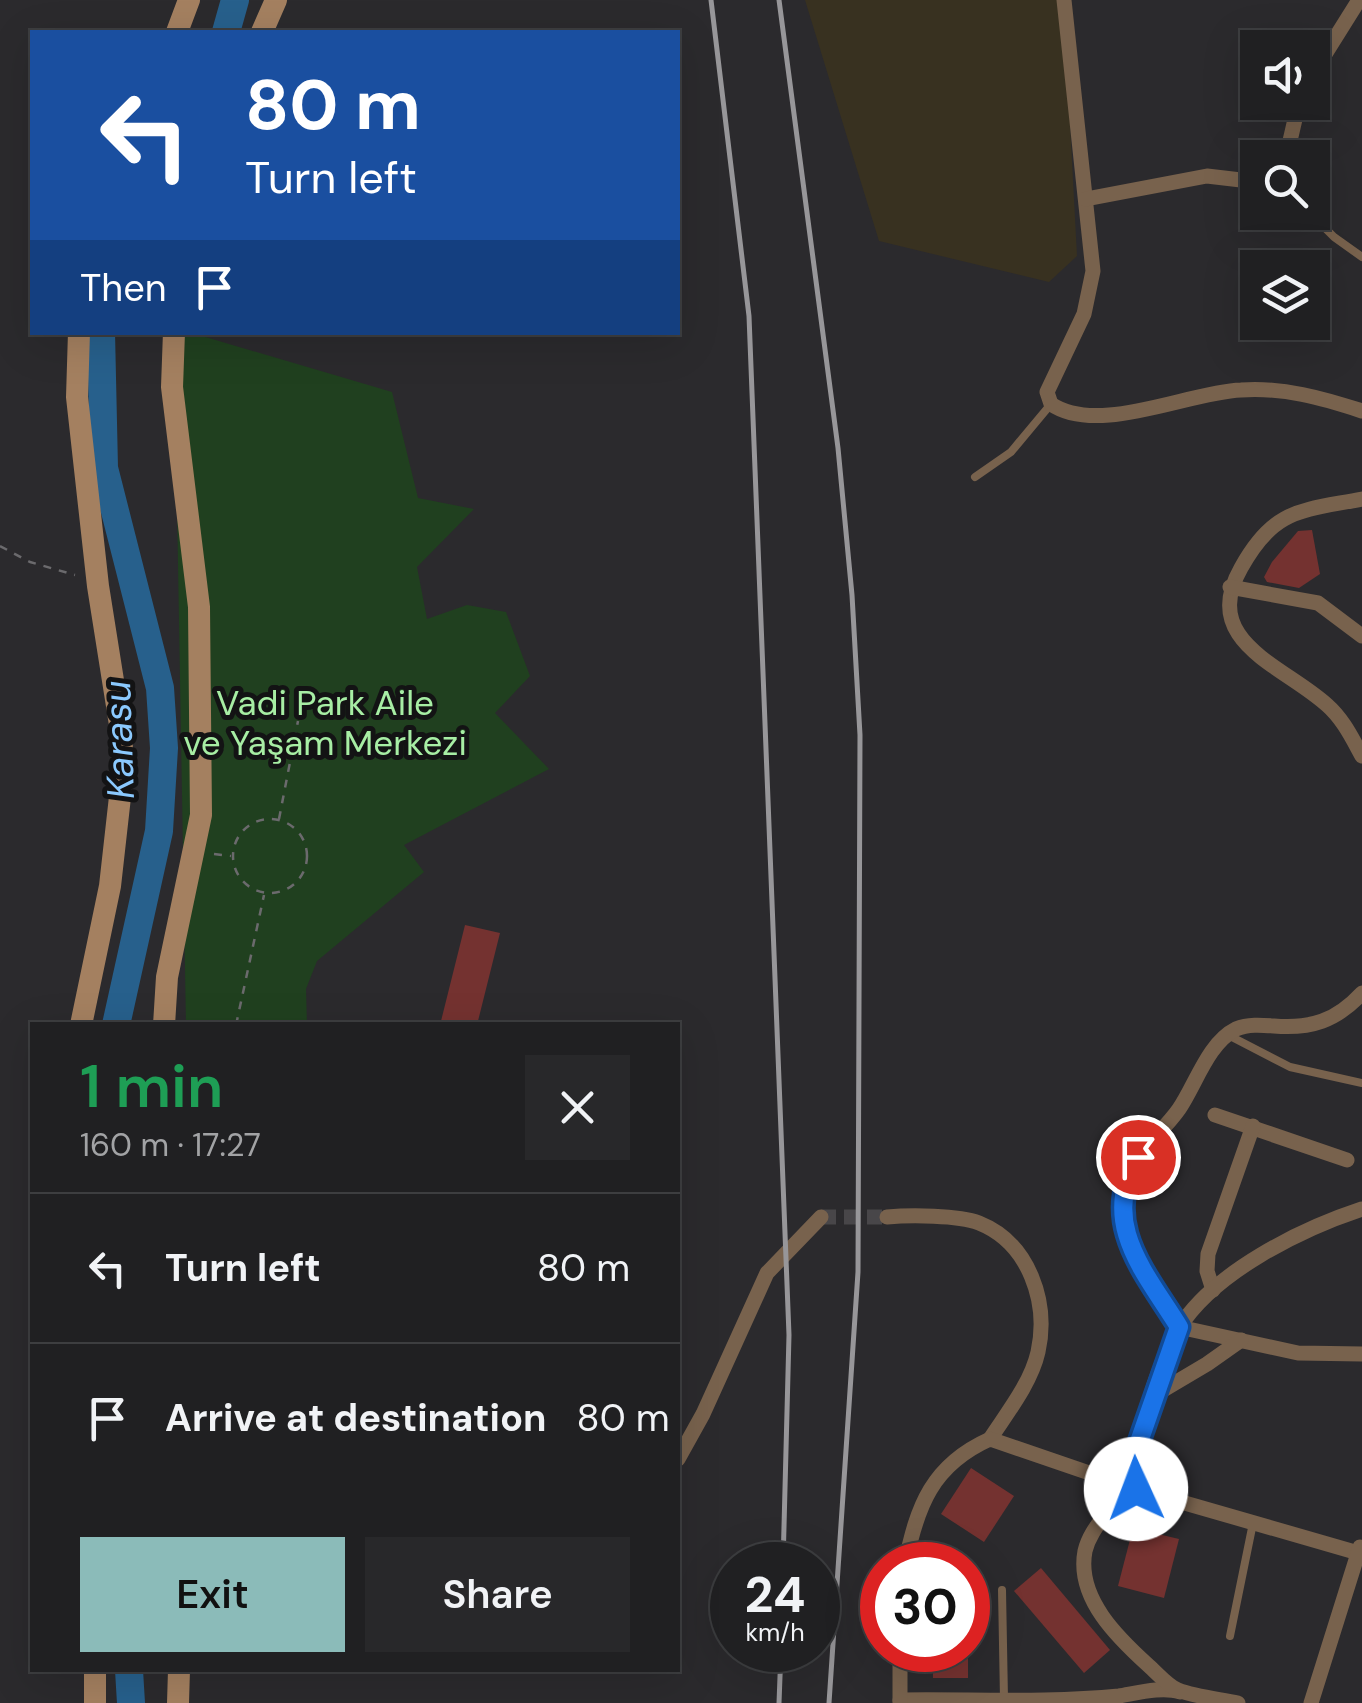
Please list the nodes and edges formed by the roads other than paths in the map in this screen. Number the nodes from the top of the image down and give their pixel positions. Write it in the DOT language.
graph roads {
  1 [pos="189,0"];
  2 [pos="276,0"];
  3 [pos="1064,0"];
  4 [pos="1359,0"];
  5 [pos="178,30"];
  6 [pos="263,30"];
  7 [pos="1330,47"];
  8 [pos="1240,180"];
  9 [pos="1086,199"];
  10 [pos="1327,230"];
  11 [pos="1362,257"];
  12 [pos="79,335"];
  13 [pos="174,335"];
  14 [pos="1051,404"];
  15 [pos="1362,411"];
  16 [pos="975,477"];
  17 [pos="1362,499"];
  18 [pos="1230,587"];
  19 [pos="1362,636"];
  20 [pos="1362,756"];
  21 [pos="1362,993"];
  22 [pos="82,1022"];
  23 [pos="164,1022"];
  24 [pos="1228,1034"];
  25 [pos="1362,1082"];
  26 [pos="1215,1115"];
  27 [pos="1253,1126"];
  28 [pos="1347,1160"];
  29 [pos="1362,1210"];
  30 [pos="821,1217"];
  31 [pos="887,1217"];
  32 [pos="1213,1290"];
  33 [pos="1179,1327"];
  34 [pos="1240,1340"];
  35 [pos="1362,1354"];
  36 [pos="1153,1396"];
  37 [pos="990,1439"];
  38 [pos="680,1455"];
  39 [pos="1124,1485"];
  40 [pos="1253,1523"];
  41 [pos="910,1542"];
  42 [pos="1360,1550"];
  43 [pos="1002,1590"];
  44 [pos="1230,1636"];
  45 [pos="95,1672"];
  46 [pos="178,1672"];
  47 [pos="900,1672"];
  48 [pos="1176,1690"];
  49 [pos="1157,1696"];
  50 [pos="992,1700"];
  51 [pos="900,1701"];
  52 [pos="1073,1702"];
  53 [pos="95,1703"];
  54 [pos="178,1703"];
  55 [pos="1196,1703"];
  56 [pos="1238,1703"];
  57 [pos="1311,1703"];
  1 -- 5 [label="street"];
  2 -- 6 [label="street"];
  3 -- 9 [label="street"];
  4 -- 7 [label="street"];
  8 -- 9 [label="street"];
  9 -- 14 [label="street"];
  10 -- 11 [label="lane"];
  12 -- 22 [label="street"];
  13 -- 23 [label="street"];
  14 -- 15 [label="street"];
  14 -- 16 [label="lane"];
  17 -- 18 [label="street"];
  18 -- 19 [label="street"];
  18 -- 20 [label="street"];
  21 -- 24 [label="street"];
  24 -- 25 [label="lane"];
  24 -- 33 [label="street"];
  26 -- 27 [label="street"];
  27 -- 28 [label="street"];
  27 -- 32 [label="street"];
  29 -- 32 [label="street"];
  30 -- 38 [label="street"];
  31 -- 37 [label="street"];
  32 -- 33 [label="street"];
  33 -- 34 [label="street"];
  33 -- 36 [label="street"];
  34 -- 35 [label="street"];
  34 -- 36 [label="street"];
  36 -- 39 [label="street"];
  37 -- 39 [label="street"];
  37 -- 41 [label="street"];
  39 -- 40 [label="street"];
  39 -- 48 [label="street"];
  40 -- 42 [label="street"];
  40 -- 44 [label="lane"];
  42 -- 57 [label="street"];
  43 -- 50 [label="lane"];
  45 -- 53 [label="street"];
  46 -- 54 [label="street"];
  47 -- 51 [label="street"];
  48 -- 49 [label="street"];
  48 -- 55 [label="street"];
  48 -- 56 [label="street"];
  49 -- 52 [label="street"];
  50 -- 51 [label="street"];
  50 -- 52 [label="street"];
}
